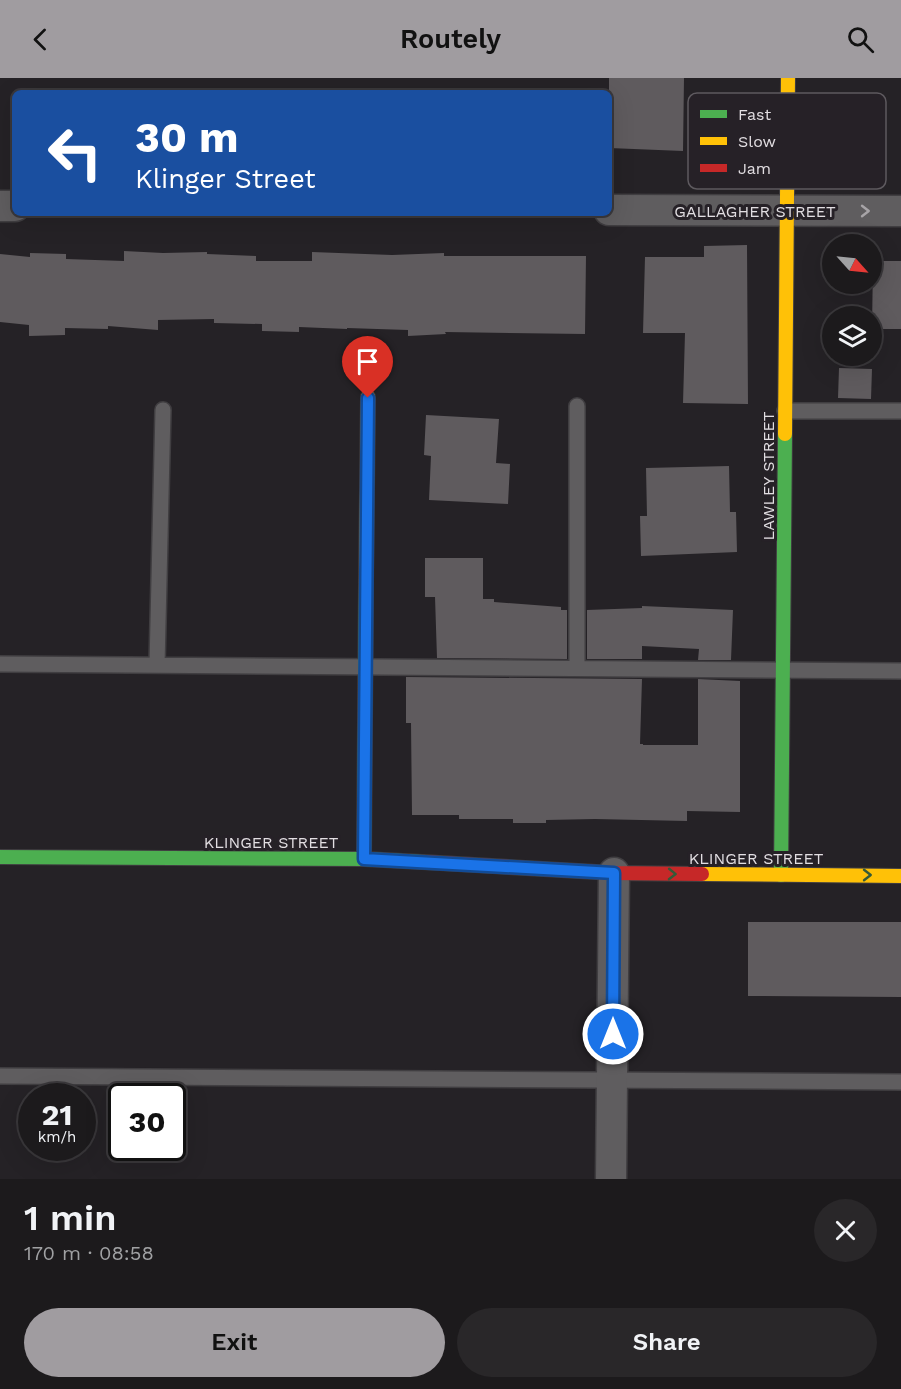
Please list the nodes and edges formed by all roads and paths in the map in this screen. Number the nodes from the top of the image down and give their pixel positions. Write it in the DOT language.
graph roads {
  1 [pos="788,78"];
  2 [pos="788,93"];
  3 [pos="787,189"];
  4 [pos="612,210"];
  5 [pos="787,211"];
  6 [pos="901,211"];
  7 [pos="368,398"];
  8 [pos="578,406"];
  9 [pos="163,410"];
  10 [pos="785,411"];
  11 [pos="901,411"];
  12 [pos="0,664"];
  13 [pos="157,665"];
  14 [pos="365,667"];
  15 [pos="577,668"];
  16 [pos="783,670"];
  17 [pos="901,671"];
  18 [pos="0,857"];
  19 [pos="364,859"];
  20 [pos="614,873"];
  21 [pos="781,875"];
  22 [pos="901,876"];
  23 [pos="0,1076"];
  24 [pos="612,1080"];
  25 [pos="901,1082"];
  26 [pos="611,1179"];
  1 -- 2 [label="street, LAWLEY STREET"];
  3 -- 5 [label="street, LAWLEY STREET"];
  4 -- 5 [label="street, GALLAGHER STREET"];
  5 -- 6 [label="street, GALLAGHER STREET, one-way"];
  5 -- 10 [label="street, LAWLEY STREET"];
  7 -- 14 [label="street"];
  8 -- 15 [label="lane"];
  9 -- 13 [label="lane"];
  10 -- 11 [label="lane"];
  10 -- 16 [label="street, LAWLEY STREET"];
  12 -- 13 [label="lane"];
  13 -- 14 [label="lane"];
  14 -- 15 [label="lane"];
  14 -- 19 [label="street"];
  15 -- 16 [label="lane"];
  16 -- 17 [label="lane"];
  16 -- 21 [label="street, LAWLEY STREET"];
  18 -- 19 [label="street, KLINGER STREET"];
  19 -- 20 [label="street, KLINGER STREET"];
  20 -- 21 [label="street, KLINGER STREET, one-way"];
  20 -- 24 [label="street"];
  21 -- 22 [label="street, KLINGER STREET, one-way"];
  23 -- 24 [label="lane"];
  24 -- 25 [label="lane"];
  24 -- 26 [label="street"];
}
